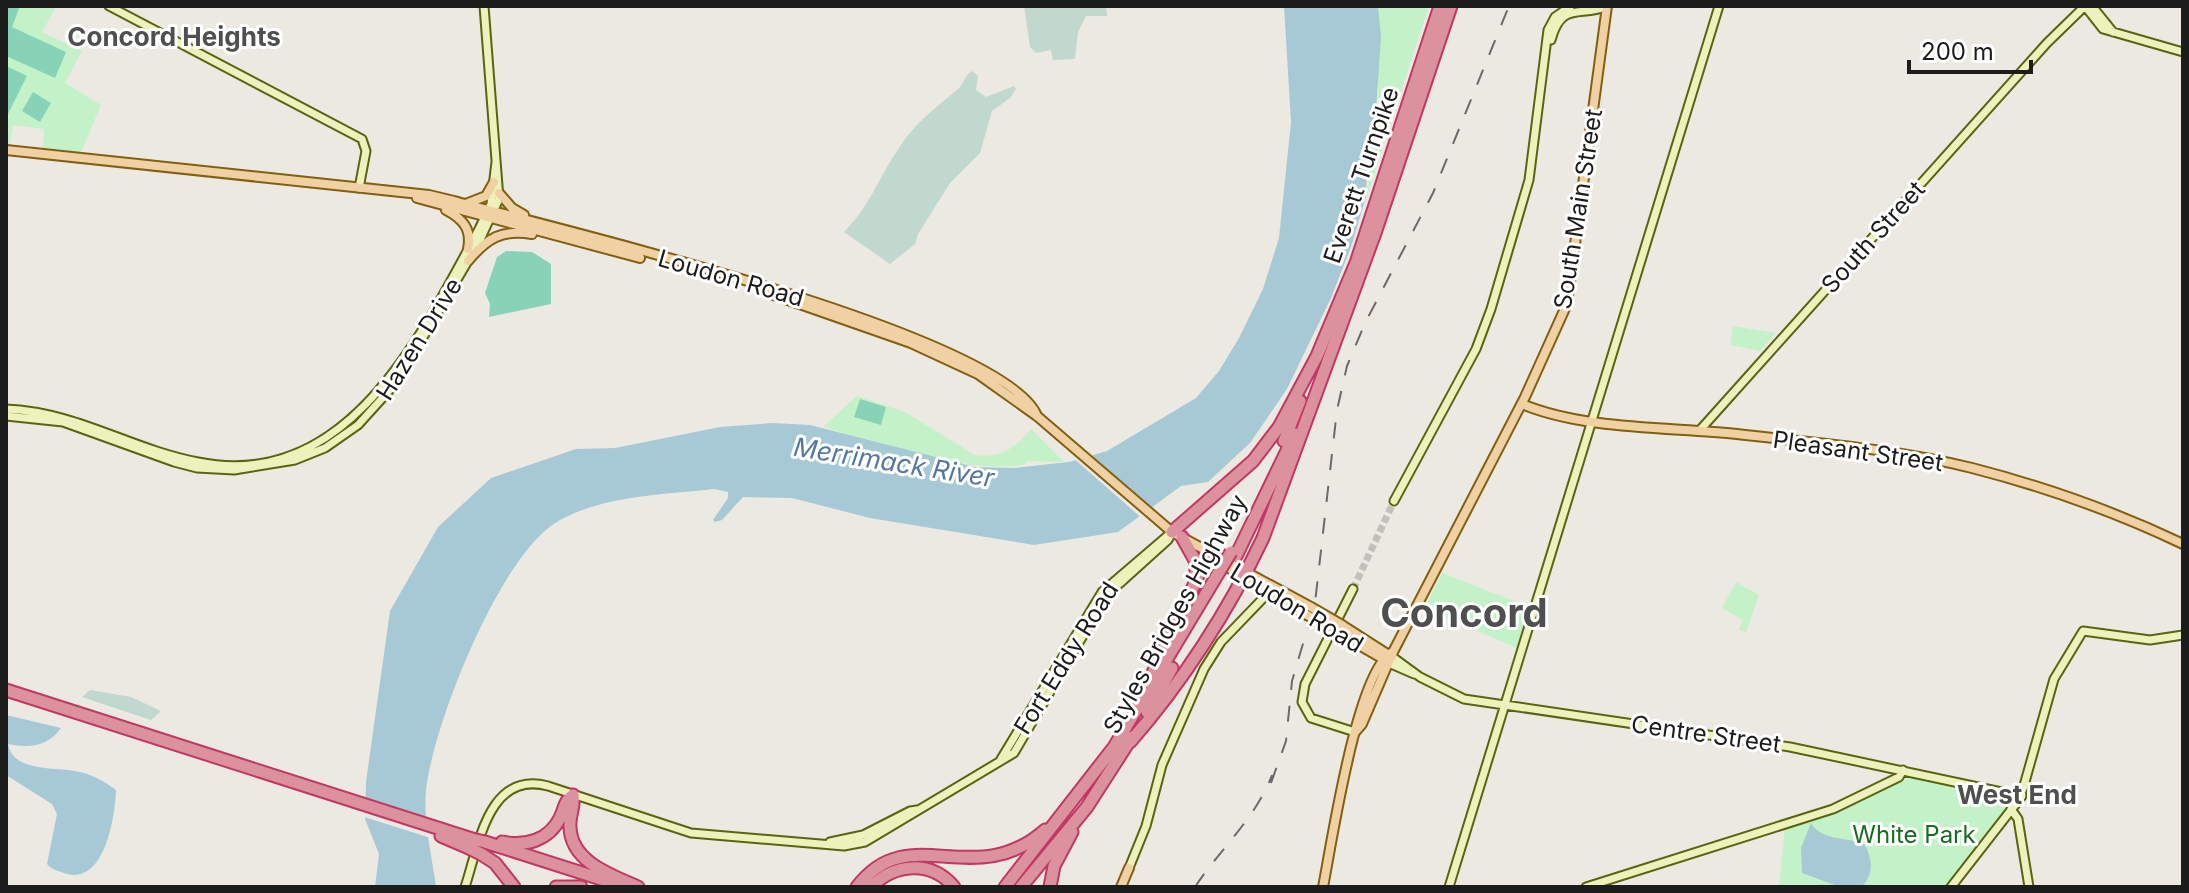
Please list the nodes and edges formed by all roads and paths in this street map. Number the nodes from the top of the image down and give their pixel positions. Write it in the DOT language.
graph roads {
  1 [pos="109,6"];
  2 [pos="484,6"];
  3 [pos="1440,6"];
  4 [pos="1451,6"];
  5 [pos="1571,6"];
  6 [pos="1607,6"];
  7 [pos="1719,6"];
  8 [pos="2078,6"];
  9 [pos="2085,6"];
  10 [pos="2092,6"];
  11 [pos="2114,32"];
  12 [pos="2047,43"];
  13 [pos="1548,45"];
  14 [pos="2183,52"];
  15 [pos="6,150"];
  16 [pos="496,162"];
  17 [pos="494,182"];
  18 [pos="359,188"];
  19 [pos="401,193"];
  20 [pos="499,193"];
  21 [pos="431,202"];
  22 [pos="465,204"];
  23 [pos="490,214"];
  24 [pos="573,234"];
  25 [pos="586,243"];
  26 [pos="468,249"];
  27 [pos="468,261"];
  28 [pos="1336,342"];
  29 [pos="1317,356"];
  30 [pos="1522,404"];
  31 [pos="6,409"];
  32 [pos="6,416"];
  33 [pos="1037,416"];
  34 [pos="1593,420"];
  35 [pos="1700,430"];
  36 [pos="1394,501"];
  37 [pos="1177,534"];
  38 [pos="2183,544"];
  39 [pos="1212,554"];
  40 [pos="1234,554"];
  41 [pos="1223,574"];
  42 [pos="1246,574"];
  43 [pos="1196,581"];
  44 [pos="1271,589"];
  45 [pos="1353,589"];
  46 [pos="2183,635"];
  47 [pos="1390,657"];
  48 [pos="6,690"];
  49 [pos="6,698"];
  50 [pos="1505,705"];
  51 [pos="1355,732"];
  52 [pos="1130,742"];
  53 [pos="1114,747"];
  54 [pos="1903,770"];
  55 [pos="2016,793"];
  56 [pos="573,795"];
  57 [pos="1083,802"];
  58 [pos="349,803"];
  59 [pos="2011,809"];
  60 [pos="477,844"];
  61 [pos="1129,868"];
  62 [pos="465,887"];
  63 [pos="514,887"];
  64 [pos="556,887"];
  65 [pos="581,887"];
  66 [pos="602,887"];
  67 [pos="626,887"];
  68 [pos="638,887"];
  69 [pos="857,887"];
  70 [pos="871,887"];
  71 [pos="954,887"];
  72 [pos="1005,887"];
  73 [pos="1021,887"];
  74 [pos="1050,887"];
  75 [pos="1121,887"];
  76 [pos="1323,887"];
  77 [pos="1449,887"];
  78 [pos="1586,887"];
  79 [pos="1951,887"];
  80 [pos="2029,887"];
  1 -- 18 [label="street"];
  2 -- 16 [label="street"];
  3 -- 29 [label="highway, Everett Turnpike"];
  4 -- 28 [label="highway, Everett Turnpike"];
  5 -- 13 [label="street"];
  6 -- 13 [label="street"];
  6 -- 30 [label="main road, South Main Street"];
  7 -- 34 [label="street"];
  8 -- 12 [label="street, South Street"];
  9 -- 11 [label="street"];
  9 -- 12 [label="street, South Street"];
  10 -- 11 [label="street"];
  11 -- 14 [label="street"];
  12 -- 35 [label="street, South Street"];
  13 -- 36 [label="street"];
  15 -- 18 [label="main road, Loudon Road"];
  16 -- 17 [label="street"];
  16 -- 20 [label="street"];
  17 -- 22 [label="main road"];
  17 -- 23 [label="street"];
  18 -- 19 [label="main road, Loudon Road"];
  19 -- 21 [label="main road, Loudon Road"];
  19 -- 22 [label="main road, Loudon Road"];
  20 -- 23 [label="street"];
  20 -- 24 [label="main road"];
  21 -- 23 [label="main road, Loudon Road"];
  21 -- 26 [label="main road"];
  22 -- 23 [label="main road, Loudon Road"];
  23 -- 24 [label="main road, Loudon Road"];
  23 -- 25 [label="main road, Loudon Road"];
  23 -- 26 [label="street, Hazen Drive"];
  23 -- 27 [label="street, Hazen Drive"];
  24 -- 33 [label="main road, Loudon Road"];
  25 -- 27 [label="main road"];
  25 -- 33 [label="main road, Loudon Road"];
  26 -- 31 [label="street, Hazen Drive"];
  27 -- 32 [label="street, Hazen Drive"];
  28 -- 40 [label="highway, Styles Bridges Highway"];
  28 -- 42 [label="highway"];
  29 -- 37 [label="highway"];
  29 -- 40 [label="highway, Styles Bridges Highway"];
  30 -- 34 [label="main road, Pleasant Street"];
  30 -- 47 [label="main road, South Main Street"];
  33 -- 37 [label="main road, Loudon Road"];
  34 -- 35 [label="main road, Pleasant Street"];
  34 -- 50 [label="street"];
  35 -- 38 [label="main road, Pleasant Street"];
  37 -- 39 [label="main road, Loudon Road"];
  37 -- 43 [label="highway"];
  37 -- 56 [label="street, Fort Eddy Road"];
  39 -- 42 [label="main road, Loudon Road"];
  39 -- 43 [label="highway"];
  40 -- 41 [label="highway, Styles Bridges Highway, bridge"];
  41 -- 52 [label="highway, Styles Bridges Highway"];
  41 -- 53 [label="highway, Styles Bridges Highway"];
  42 -- 44 [label="main road, Loudon Road"];
  42 -- 52 [label="highway"];
  43 -- 53 [label="highway"];
  44 -- 47 [label="main road, Loudon Road, bridge"];
  44 -- 61 [label="street"];
  45 -- 51 [label="street"];
  46 -- 55 [label="street"];
  47 -- 50 [label="street, Centre Street"];
  47 -- 51 [label="main road, South Main Street"];
  48 -- 58 [label="highway"];
  49 -- 58 [label="highway"];
  50 -- 54 [label="street, Centre Street"];
  50 -- 77 [label="street"];
  51 -- 76 [label="main road, South Main Street"];
  52 -- 57 [label="highway, Styles Bridges Highway"];
  53 -- 57 [label="highway, Styles Bridges Highway"];
  54 -- 55 [label="street, Centre Street"];
  54 -- 78 [label="street"];
  55 -- 59 [label="street"];
  56 -- 60 [label="highway"];
  56 -- 62 [label="street, Fort Eddy Road"];
  56 -- 68 [label="highway"];
  57 -- 69 [label="highway"];
  57 -- 72 [label="highway, Styles Bridges Highway"];
  57 -- 73 [label="highway, Styles Bridges Highway"];
  57 -- 74 [label="highway"];
  58 -- 60 [label="highway"];
  59 -- 79 [label="street"];
  59 -- 80 [label="street"];
  60 -- 63 [label="highway"];
  60 -- 66 [label="highway"];
  60 -- 67 [label="highway"];
  61 -- 75 [label="main road"];
  64 -- 65 [label="highway"];
  70 -- 71 [label="highway"];
}
